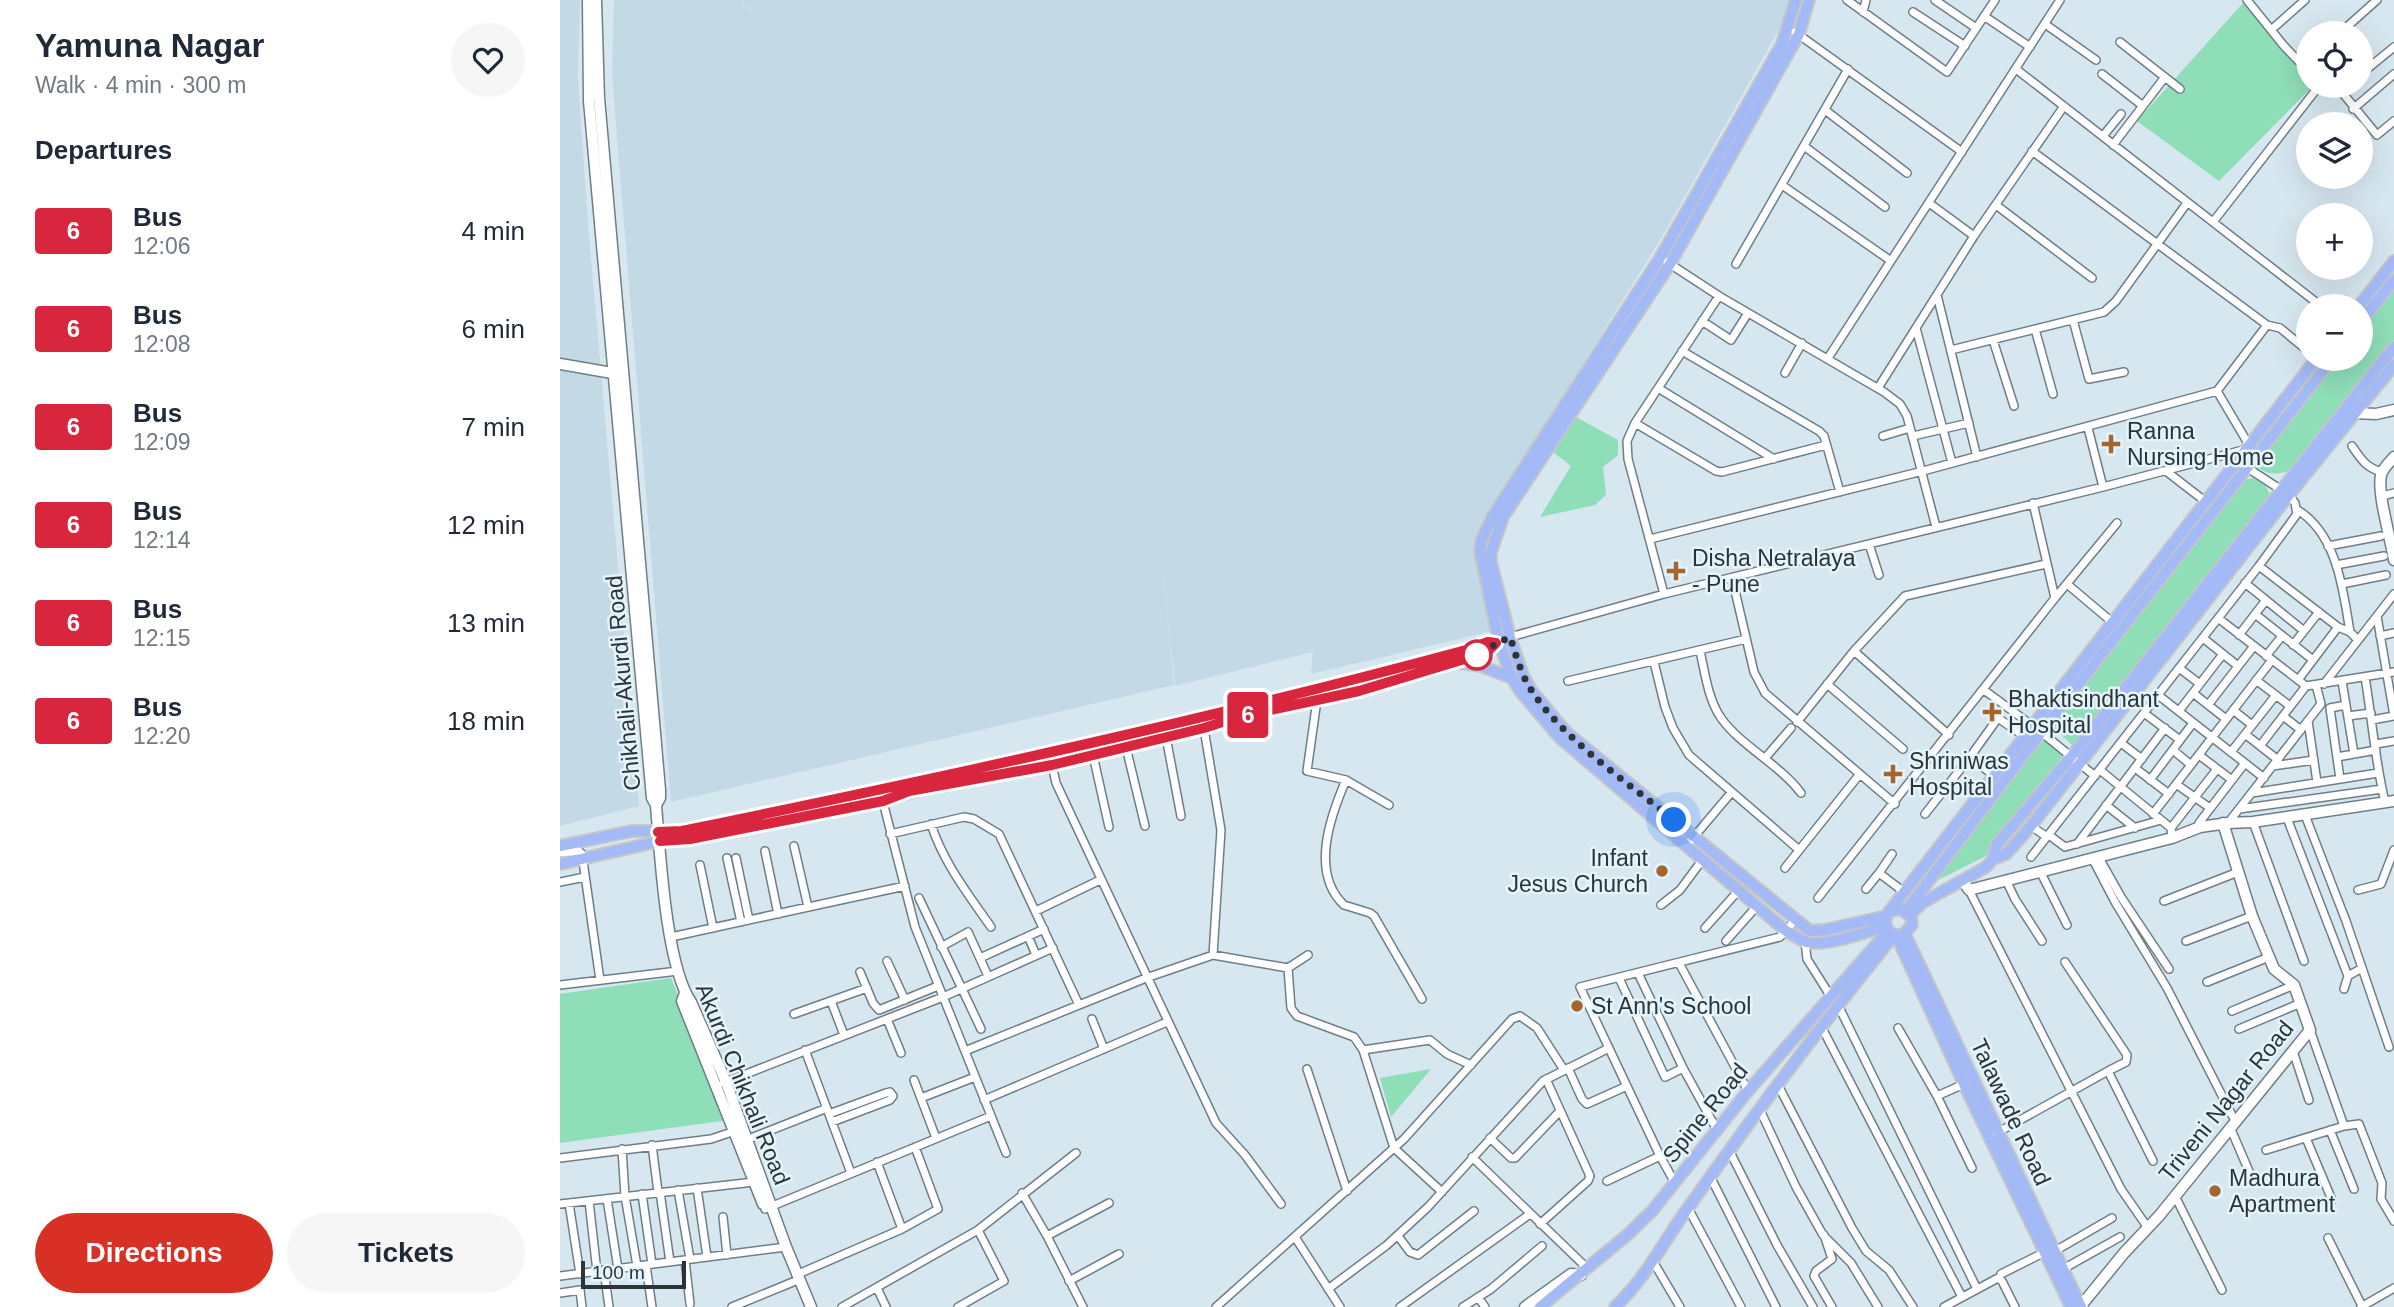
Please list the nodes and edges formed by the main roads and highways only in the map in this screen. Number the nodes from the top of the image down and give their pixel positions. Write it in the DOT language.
graph roads {
  1 [pos="588,0"];
  2 [pos="596,0"];
  3 [pos="1796,0"];
  4 [pos="1809,0"];
  5 [pos="1793,32"];
  6 [pos="593,75"];
  7 [pos="2394,261"];
  8 [pos="2394,280"];
  9 [pos="2368,294"];
  10 [pos="2373,307"];
  11 [pos="2394,347"];
  12 [pos="560,364"];
  13 [pos="2394,365"];
  14 [pos="2307,371"];
  15 [pos="2321,371"];
  16 [pos="618,374"];
  17 [pos="2394,410"];
  18 [pos="2355,413"];
  19 [pos="2250,450"];
  20 [pos="2394,457"];
  21 [pos="2242,464"];
  22 [pos="2285,492"];
  23 [pos="2391,526"];
  24 [pos="2392,558"];
  25 [pos="1502,641"];
  26 [pos="1457,662"];
  27 [pos="1512,678"];
  28 [pos="2037,729"];
  29 [pos="1124,741"];
  30 [pos="2076,761"];
  31 [pos="882,796"];
  32 [pos="2390,801"];
  33 [pos="2225,823"];
  34 [pos="659,836"];
  35 [pos="1691,841"];
  36 [pos="560,846"];
  37 [pos="1993,859"];
  38 [pos="560,864"];
  39 [pos="1966,886"];
  40 [pos="1908,913"];
  41 [pos="1892,927"];
  42 [pos="1808,936"];
  43 [pos="1834,1001"];
  44 [pos="738,1130"];
  45 [pos="1993,1134"];
  46 [pos="768,1207"];
  47 [pos="2050,1252"];
  48 [pos="1584,1272"];
  49 [pos="794,1278"];
  50 [pos="1619,1306"];
  51 [pos="804,1307"];
  52 [pos="811,1307"];
  53 [pos="1525,1307"];
  54 [pos="1540,1307"];
  55 [pos="2078,1307"];
  1 -- 6 [label="main road, Chikhali-Akurdi Road"];
  2 -- 6 [label="main road, Chikhali-Akurdi Road"];
  3 -- 5 [label="main road"];
  4 -- 5 [label="main road"];
  5 -- 25 [label="main road"];
  6 -- 16 [label="main road, Chikhali-Akurdi Road"];
  7 -- 9 [label="main road"];
  8 -- 10 [label="main road"];
  11 -- 22 [label="main road"];
  12 -- 16 [label="main road"];
  13 -- 18 [label="main road"];
  14 -- 19 [label="main road"];
  15 -- 19 [label="main road"];
  16 -- 34 [label="main road, Chikhali-Akurdi Road"];
  17 -- 18 [label="main road"];
  18 -- 22 [label="main road"];
  19 -- 21 [label="main road"];
  20 -- 23 [label="main road"];
  21 -- 28 [label="main road"];
  21 -- 28 [label="main road"];
  22 -- 30 [label="main road"];
  23 -- 24 [label="main road"];
  25 -- 26 [label="main road"];
  25 -- 27 [label="main road"];
  25 -- 29 [label="main road"];
  25 -- 35 [label="main road"];
  26 -- 27 [label="main road"];
  26 -- 29 [label="main road"];
  27 -- 35 [label="main road"];
  28 -- 40 [label="main road"];
  28 -- 41 [label="main road, Spine Road"];
  29 -- 31 [label="main road"];
  29 -- 31 [label="main road"];
  30 -- 37 [label="main road"];
  30 -- 37 [label="main road"];
  31 -- 34 [label="main road"];
  32 -- 33 [label="main road"];
  33 -- 39 [label="main road"];
  33 -- 55 [label="main road, Triveni Nagar Road"];
  34 -- 36 [label="main road"];
  34 -- 38 [label="main road"];
  34 -- 44 [label="main road, Akurdi Chikhali Road"];
  35 -- 42 [label="main road"];
  35 -- 42 [label="main road"];
  37 -- 39 [label="main road"];
  39 -- 40 [label="main road"];
  40 -- 41 [label="main road"];
  40 -- 41 [label="main road"];
  41 -- 42 [label="main road"];
  41 -- 43 [label="main road, Spine Road"];
  41 -- 45 [label="main road, Talawade Road"];
  41 -- 45 [label="main road, Talawade Road"];
  43 -- 48 [label="main road, Spine Road"];
  43 -- 50 [label="main road, Spine Road"];
  44 -- 46 [label="main road"];
  44 -- 46 [label="main road, Akurdi Chikhali Road"];
  45 -- 47 [label="main road, Talawade Road"];
  46 -- 49 [label="main road"];
  47 -- 55 [label="main road, Talawade Road"];
  47 -- 55 [label="main road, Talawade Road"];
  48 -- 53 [label="main road"];
  48 -- 54 [label="main road, Spine Road"];
  49 -- 51 [label="main road"];
  49 -- 52 [label="main road"];
}
